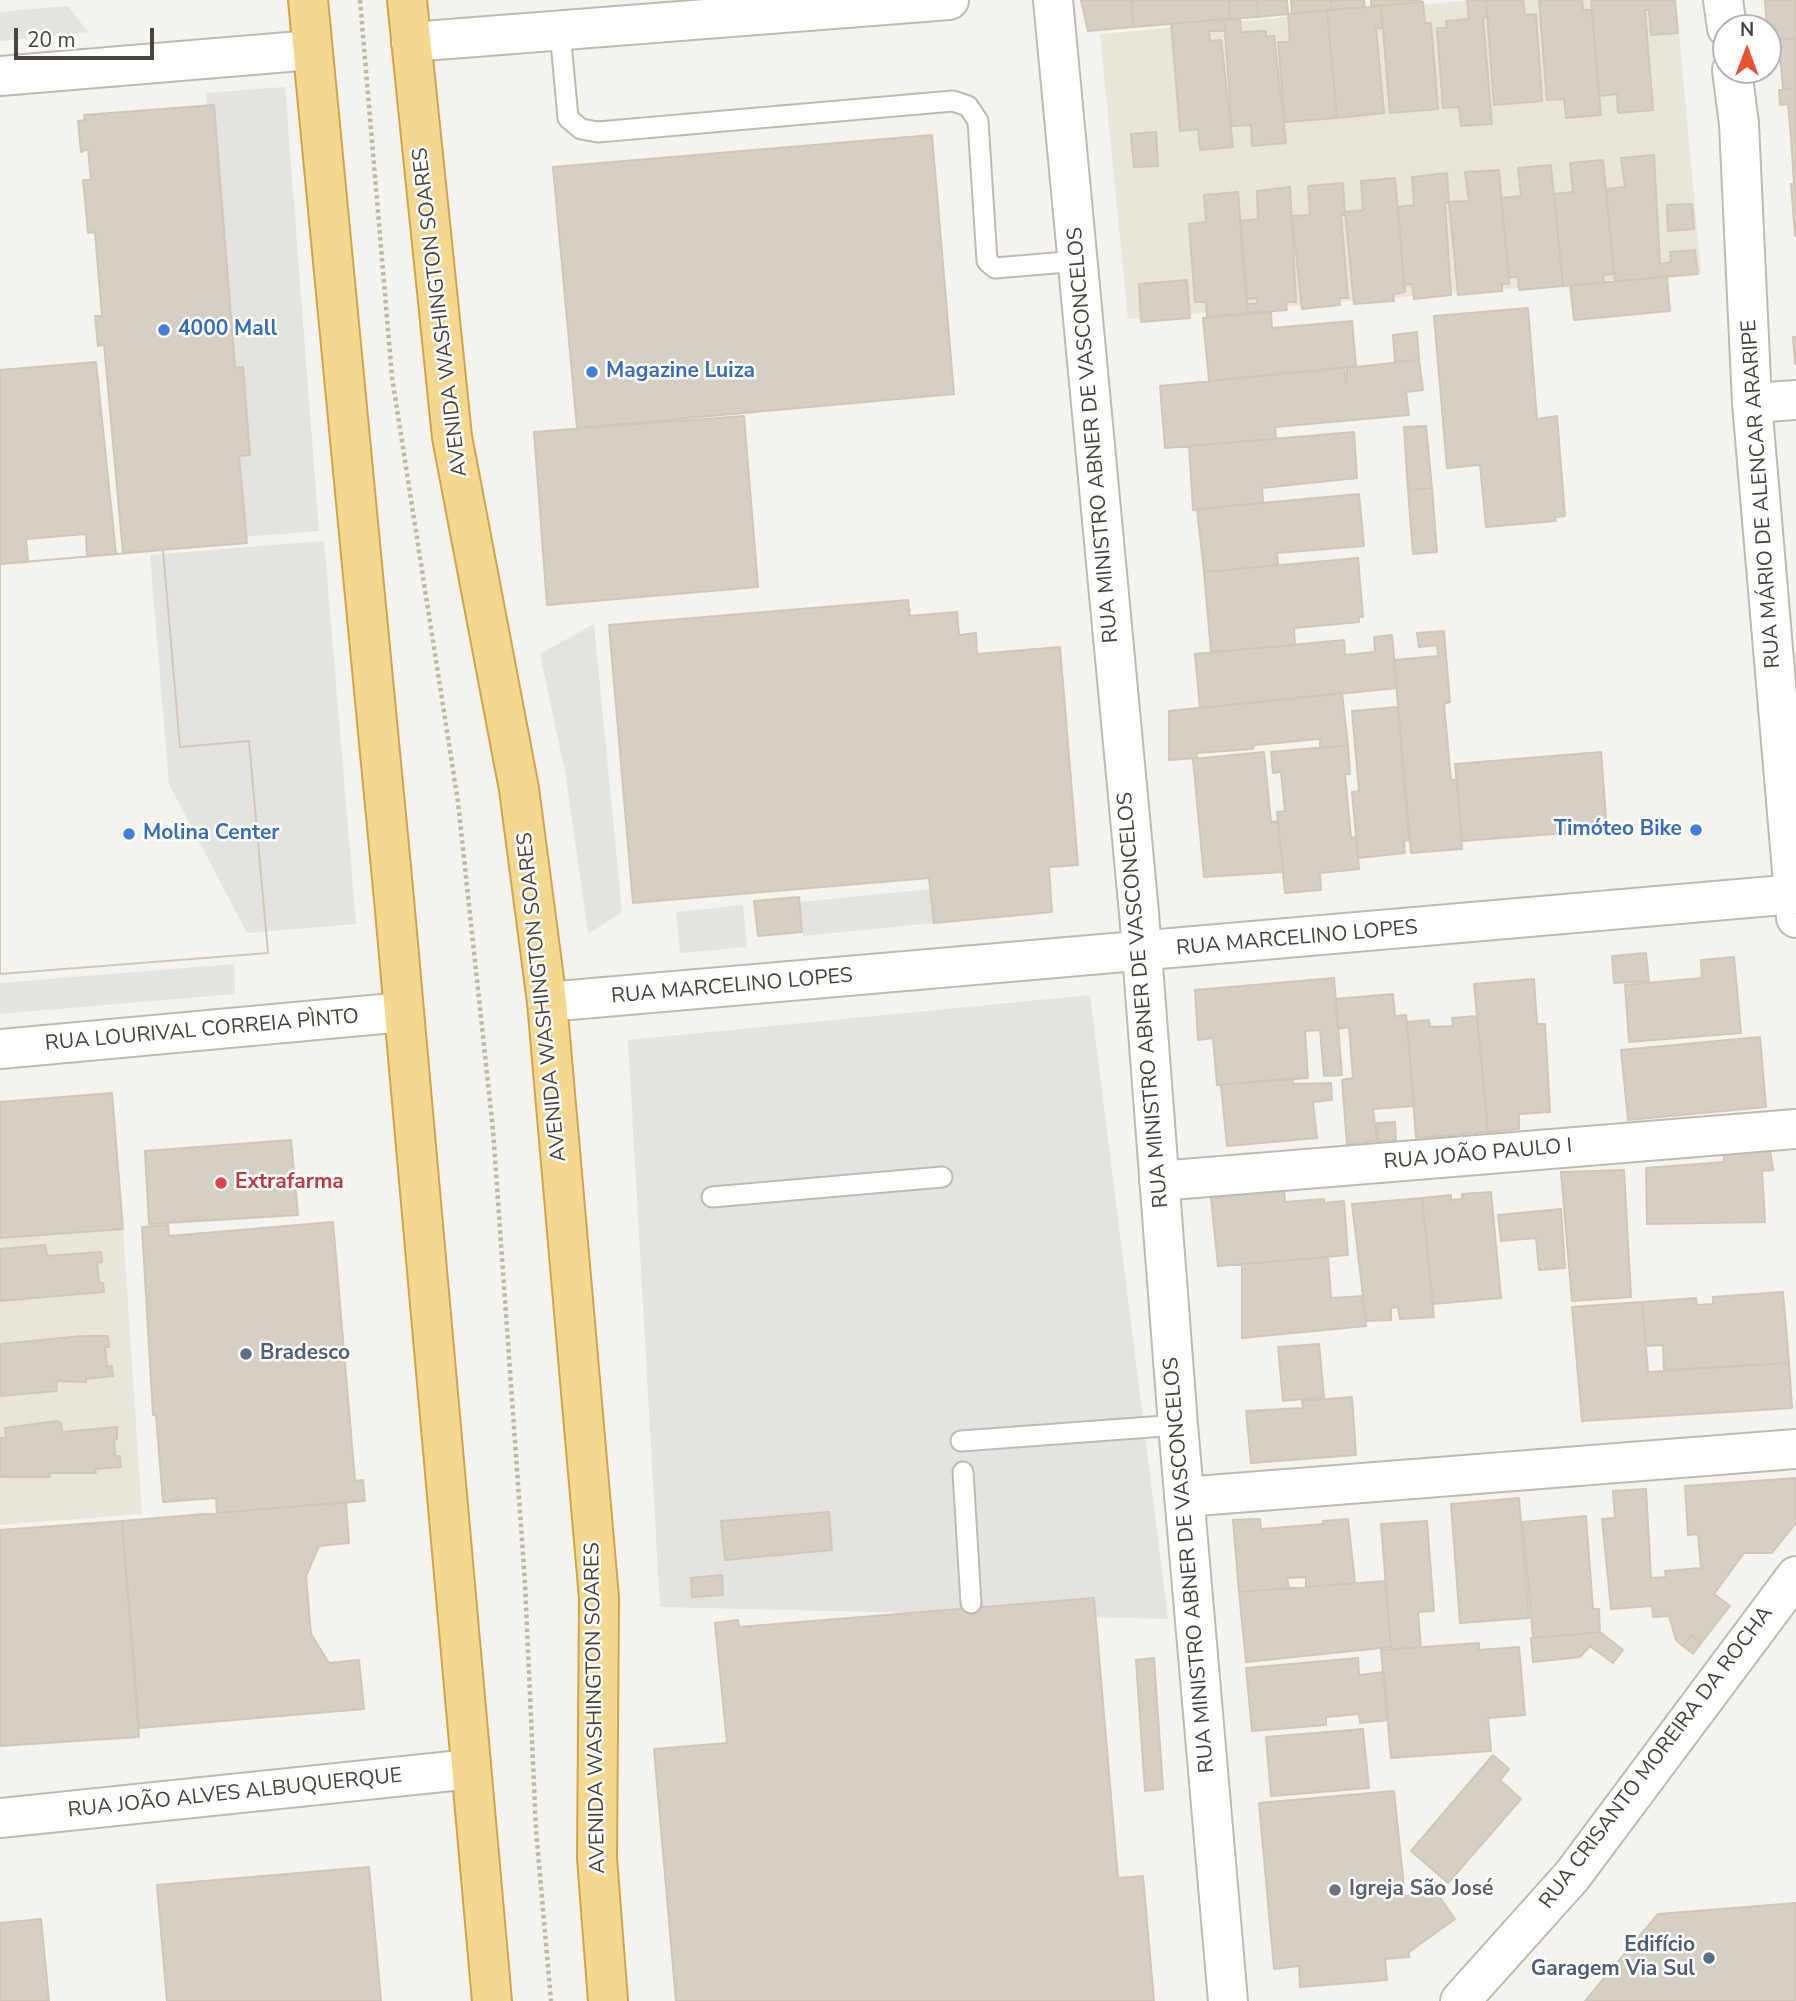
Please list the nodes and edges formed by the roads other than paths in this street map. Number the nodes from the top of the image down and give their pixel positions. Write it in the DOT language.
graph roads {
  1 [pos="308,0"];
  2 [pos="407,0"];
  3 [pos="949,0"];
  4 [pos="1053,0"];
  5 [pos="559,31"];
  6 [pos="411,41"];
  7 [pos="312,50"];
  8 [pos="0,76"];
  9 [pos="1734,84"];
  10 [pos="1078,261"];
  11 [pos="1796,400"];
  12 [pos="1752,403"];
  13 [pos="1796,902"];
  14 [pos="1142,953"];
  15 [pos="547,1002"];
  16 [pos="404,1013"];
  17 [pos="0,1049"];
  18 [pos="1796,1129"];
  19 [pos="942,1177"];
  20 [pos="1159,1181"];
  21 [pos="712,1197"];
  22 [pos="1178,1425"];
  23 [pos="961,1441"];
  24 [pos="1796,1449"];
  25 [pos="963,1472"];
  26 [pos="1184,1497"];
  27 [pos="1796,1576"];
  28 [pos="971,1603"];
  29 [pos="471,1769"];
  30 [pos="0,1818"];
  31 [pos="492,2001"];
  32 [pos="608,2001"];
  33 [pos="1228,2001"];
  34 [pos="1460,2001"];
  1 -- 7 [label="highway"];
  2 -- 6 [label="highway, AVENIDA WASHINGTON SOARES"];
  3 -- 5 [label="street"];
  4 -- 10 [label="street, RUA MINISTRO ABNER DE VASCONCELOS"];
  5 -- 6 [label="street"];
  5 -- 10 [label="lane"];
  6 -- 15 [label="highway, AVENIDA WASHINGTON SOARES"];
  7 -- 8 [label="street"];
  7 -- 16 [label="highway"];
  9 -- 12 [label="street, RUA MÁRIO DE ALENCAR ARARIPE"];
  10 -- 14 [label="street, RUA MINISTRO ABNER DE VASCONCELOS"];
  11 -- 12 [label="street"];
  12 -- 13 [label="street, RUA MÁRIO DE ALENCAR ARARIPE"];
  13 -- 14 [label="street, RUA MARCELINO LOPES"];
  14 -- 15 [label="street, RUA MARCELINO LOPES"];
  14 -- 20 [label="street, RUA MINISTRO ABNER DE VASCONCELOS"];
  15 -- 32 [label="highway, AVENIDA WASHINGTON SOARES"];
  16 -- 17 [label="street, RUA LOURIVAL CORREIA PÌNTO"];
  16 -- 29 [label="highway"];
  18 -- 20 [label="street, RUA JOÃO PAULO I"];
  19 -- 21 [label="lane"];
  20 -- 22 [label="street, RUA MINISTRO ABNER DE VASCONCELOS"];
  22 -- 23 [label="lane"];
  22 -- 26 [label="street, RUA MINISTRO ABNER DE VASCONCELOS"];
  24 -- 26 [label="street"];
  25 -- 28 [label="lane"];
  26 -- 33 [label="street, RUA MINISTRO ABNER DE VASCONCELOS"];
  27 -- 34 [label="street, RUA CRISANTO MOREIRA DA ROCHA"];
  29 -- 30 [label="street, RUA JOÃO ALVES ALBUQUERQUE"];
  29 -- 31 [label="highway"];
}
